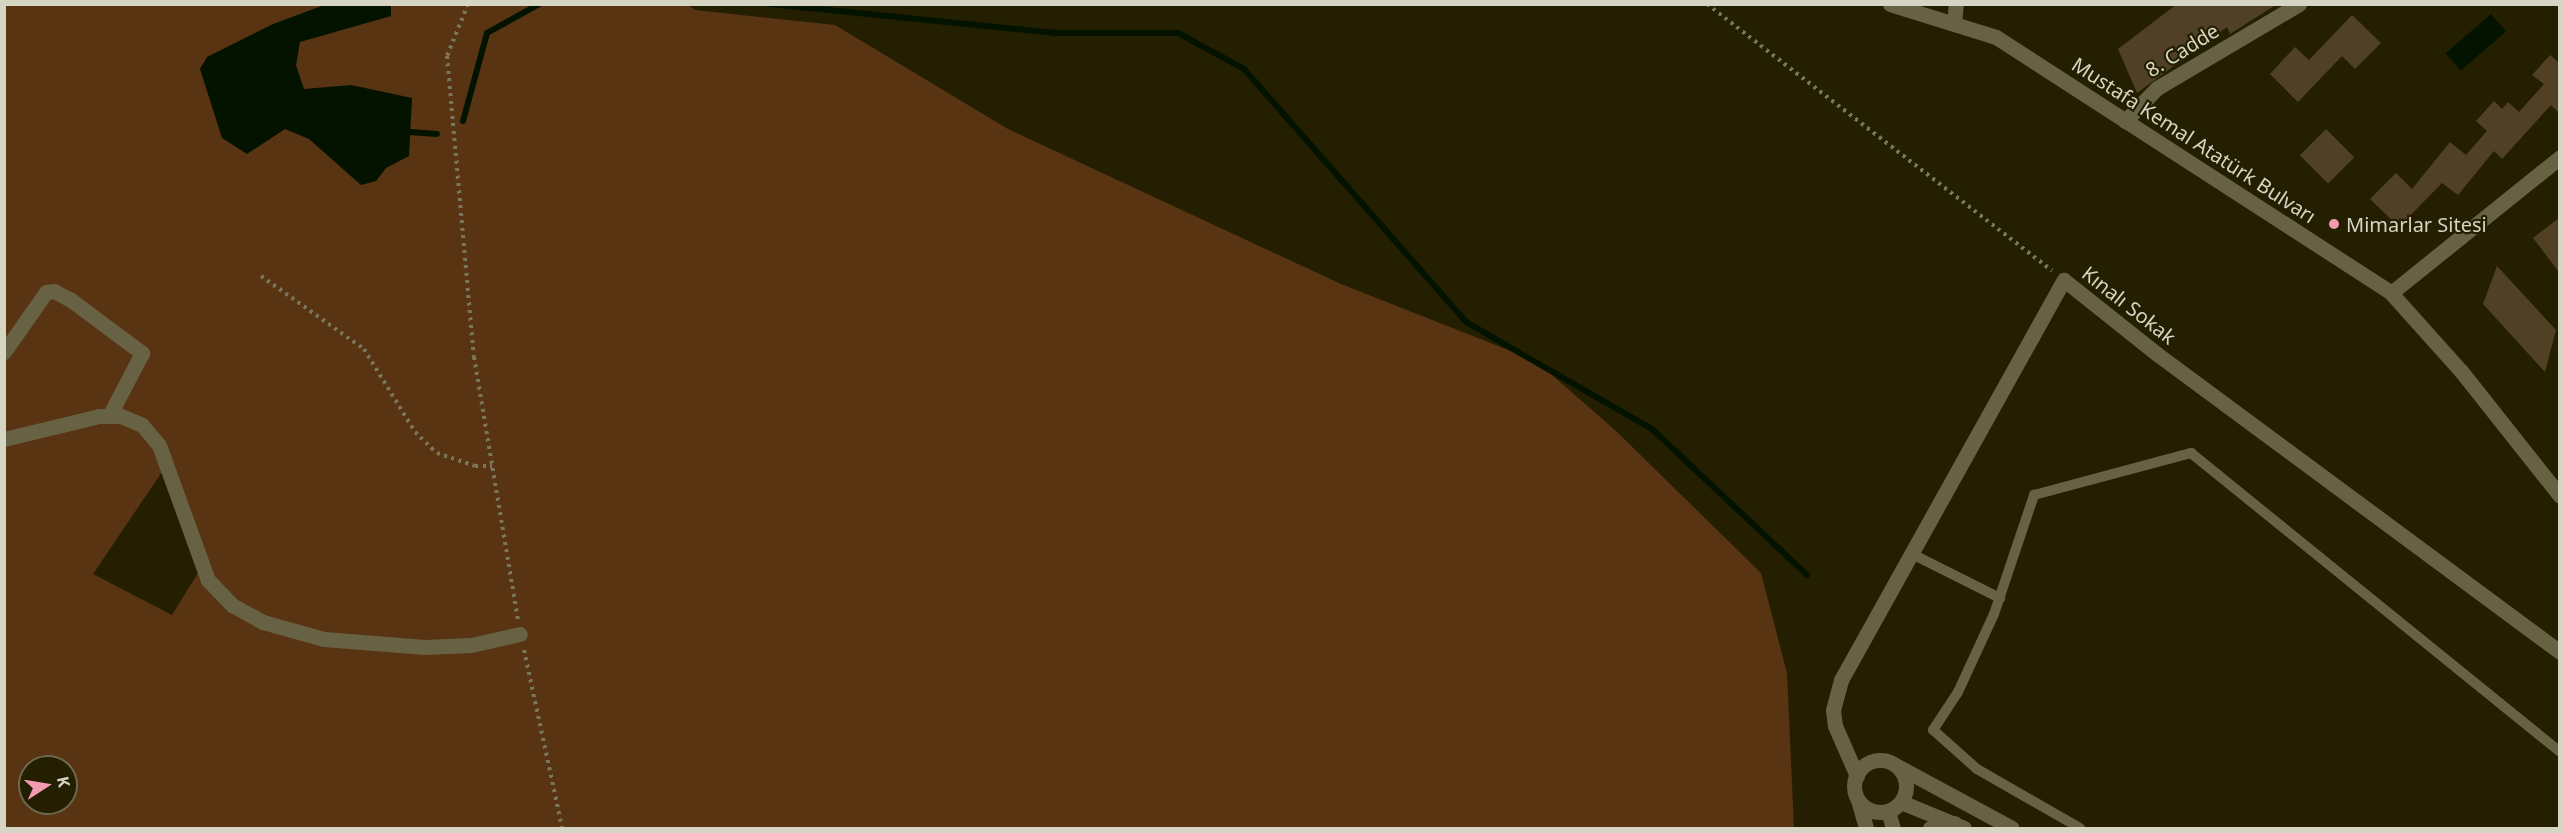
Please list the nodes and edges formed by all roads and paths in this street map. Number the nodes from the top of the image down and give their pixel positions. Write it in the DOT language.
graph roads {
  1 [pos="468,4"];
  2 [pos="1707,4"];
  3 [pos="1890,4"];
  4 [pos="1956,4"];
  5 [pos="2299,4"];
  6 [pos="1954,22"];
  7 [pos="2125,121"];
  8 [pos="2559,157"];
  9 [pos="261,276"];
  10 [pos="2064,280"];
  11 [pos="2391,293"];
  12 [pos="4,352"];
  13 [pos="109,416"];
  14 [pos="4,439"];
  15 [pos="492,466"];
  16 [pos="2559,495"];
  17 [pos="1910,553"];
  18 [pos="2000,598"];
  19 [pos="520,634"];
  20 [pos="2559,652"];
  21 [pos="2559,752"];
  22 [pos="1894,764"];
  23 [pos="1857,776"];
  24 [pos="1858,800"];
  25 [pos="1901,802"];
  26 [pos="1888,811"];
  27 [pos="1959,826"];
  28 [pos="562,828"];
  29 [pos="1866,828"];
  30 [pos="1893,828"];
  31 [pos="1930,828"];
  32 [pos="2012,828"];
  33 [pos="2080,828"];
  1 -- 15 [label="path"];
  2 -- 10 [label="path"];
  3 -- 6 [label="street, Mustafa Kemal Atatürk Bulvarı"];
  4 -- 6 [label="street"];
  5 -- 7 [label="street, 8. Cadde"];
  6 -- 7 [label="street, Mustafa Kemal Atatürk Bulvarı"];
  7 -- 11 [label="street, Mustafa Kemal Atatürk Bulvarı"];
  8 -- 11 [label="street"];
  9 -- 15 [label="path"];
  10 -- 17 [label="street, Kınalı Sokak"];
  10 -- 20 [label="street, Kınalı Sokak"];
  11 -- 16 [label="street, Mustafa Kemal Atatürk Bulvarı"];
  12 -- 13 [label="street"];
  13 -- 14 [label="street"];
  13 -- 19 [label="street"];
  15 -- 19 [label="path"];
  17 -- 18 [label="lane"];
  17 -- 23 [label="street, Kınalı Sokak"];
  18 -- 21 [label="lane"];
  18 -- 33 [label="lane"];
  19 -- 28 [label="path"];
  22 -- 23 [label="street"];
  22 -- 25 [label="street"];
  22 -- 32 [label="street"];
  23 -- 24 [label="street"];
  24 -- 26 [label="street"];
  24 -- 29 [label="street"];
  25 -- 26 [label="street"];
  25 -- 27 [label="street"];
  26 -- 30 [label="street"];
  27 -- 31 [label="street"];
}
